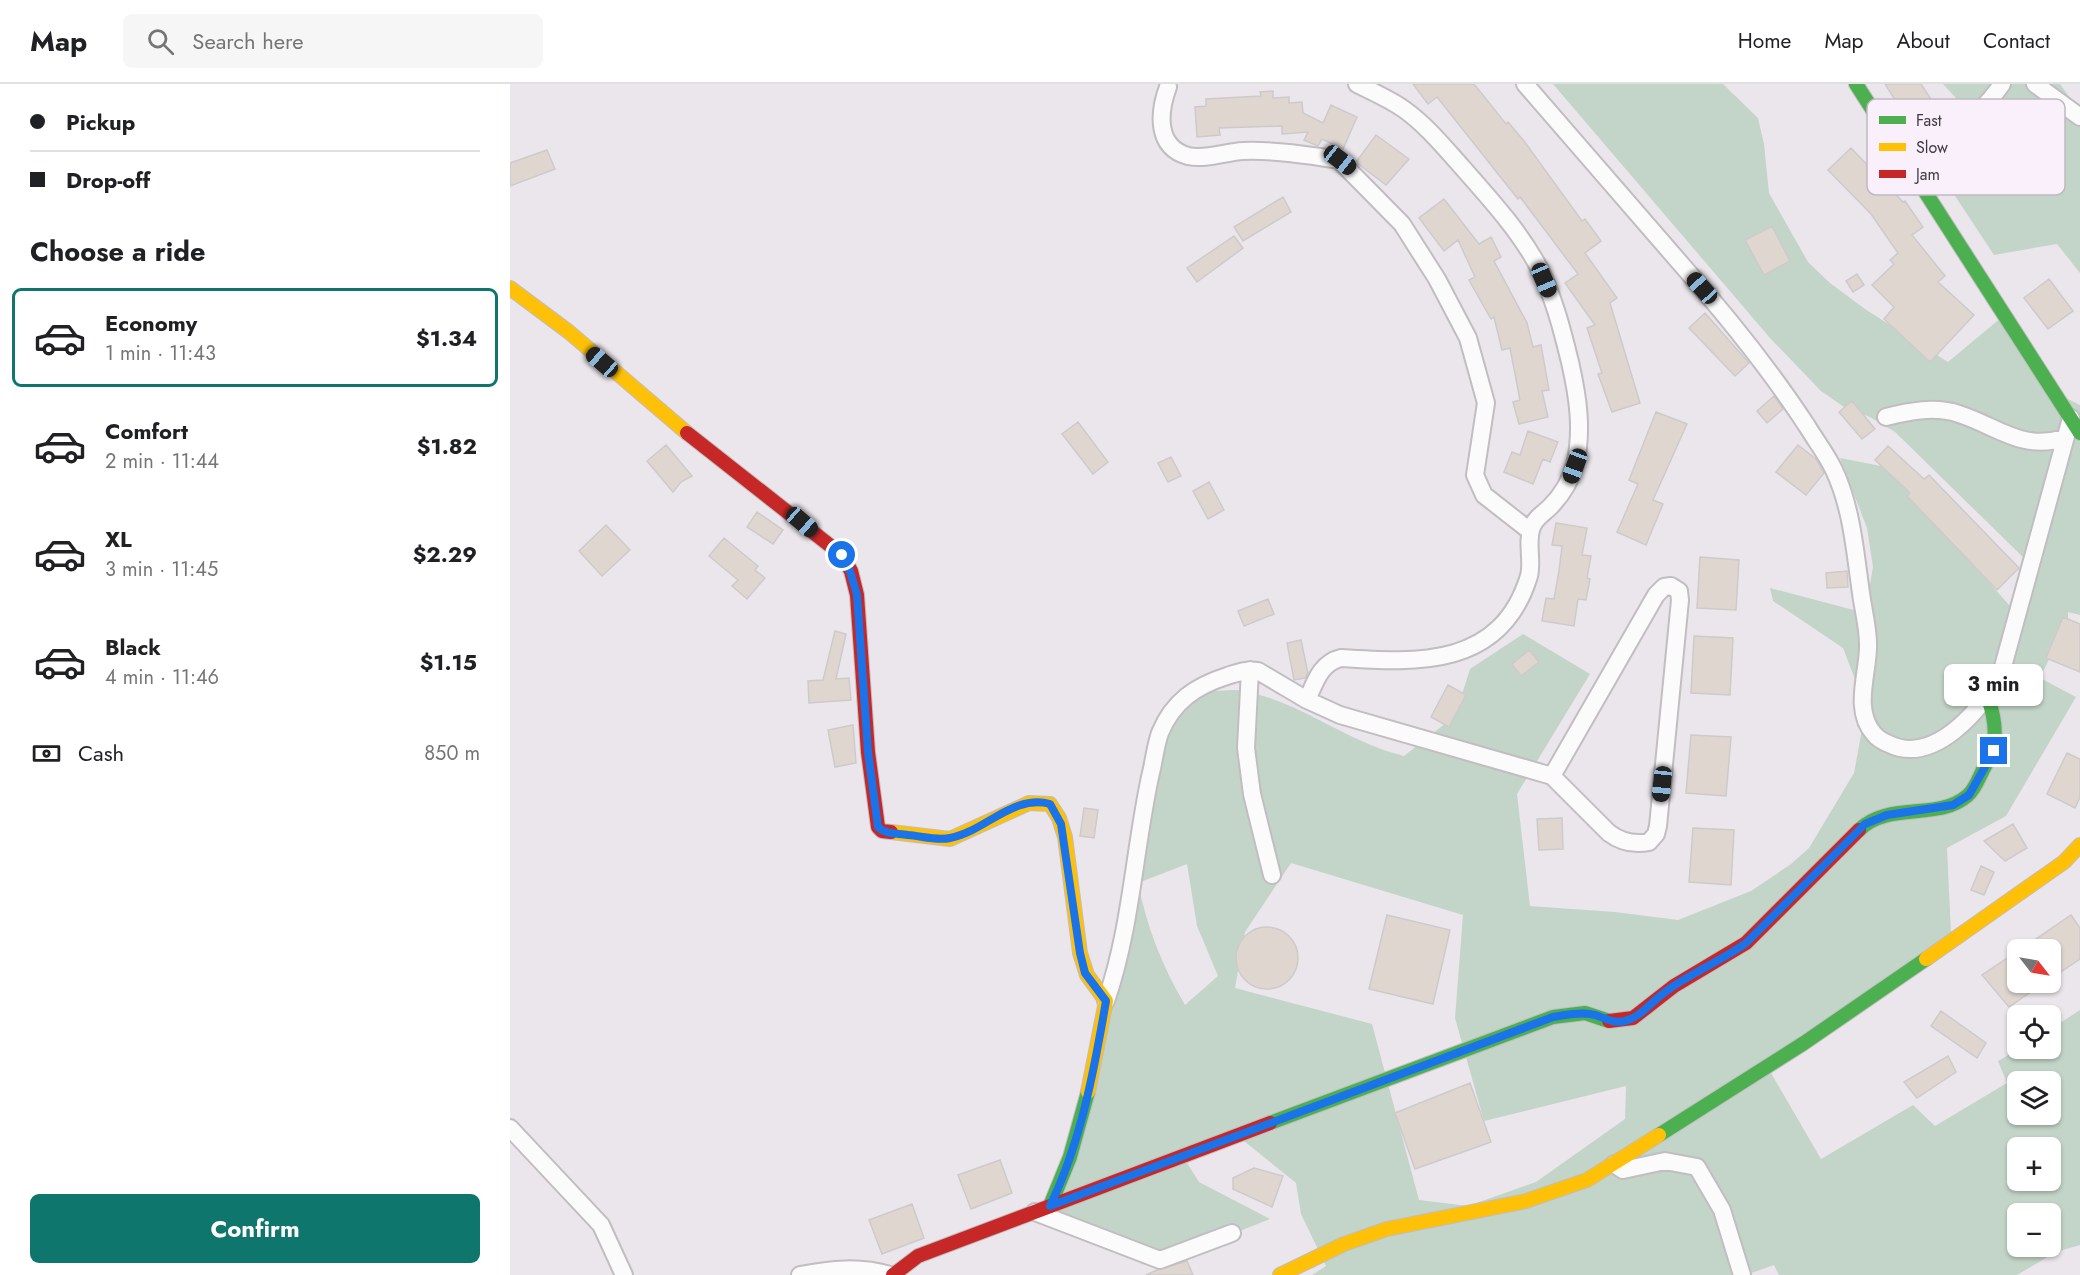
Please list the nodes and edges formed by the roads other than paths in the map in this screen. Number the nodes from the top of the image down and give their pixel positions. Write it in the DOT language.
graph roads {
  1 [pos="1357,84"];
  2 [pos="1525,84"];
  3 [pos="1856,84"];
  4 [pos="2002,84"];
  5 [pos="2035,84"];
  6 [pos="1173,85"];
  7 [pos="1991,99"];
  8 [pos="2055,99"];
  9 [pos="1867,101"];
  10 [pos="2065,106"];
  11 [pos="2080,117"];
  12 [pos="1927,195"];
  13 [pos="510,288"];
  14 [pos="1886,417"];
  15 [pos="2071,418"];
  16 [pos="2072,435"];
  17 [pos="1530,531"];
  18 [pos="1250,670"];
  19 [pos="1988,698"];
  20 [pos="1307,700"];
  21 [pos="1552,776"];
  22 [pos="2080,844"];
  23 [pos="1272,875"];
  24 [pos="1106,1001"];
  25 [pos="510,1128"];
  26 [pos="1614,1164"];
  27 [pos="1042,1209"];
  28 [pos="1232,1233"];
  29 [pos="624,1275"];
  30 [pos="800,1275"];
  31 [pos="892,1275"];
  32 [pos="1280,1275"];
  33 [pos="1742,1275"];
  1 -- 17 [label="street"];
  2 -- 19 [label="street"];
  3 -- 9 [label="street"];
  4 -- 7 [label="street"];
  5 -- 8 [label="street"];
  6 -- 17 [label="street"];
  10 -- 11 [label="street"];
  12 -- 15 [label="street"];
  13 -- 24 [label="street"];
  14 -- 16 [label="street"];
  15 -- 16 [label="street"];
  16 -- 19 [label="street"];
  17 -- 20 [label="street"];
  18 -- 20 [label="street"];
  18 -- 23 [label="street"];
  18 -- 24 [label="street"];
  19 -- 27 [label="street"];
  20 -- 21 [label="street"];
  21 -- 21 [label="street"];
  22 -- 26 [label="street"];
  24 -- 27 [label="street"];
  25 -- 29 [label="street"];
  26 -- 32 [label="street"];
  26 -- 33 [label="street"];
  27 -- 28 [label="street"];
  27 -- 31 [label="street"];
  30 -- 31 [label="street"];
}
